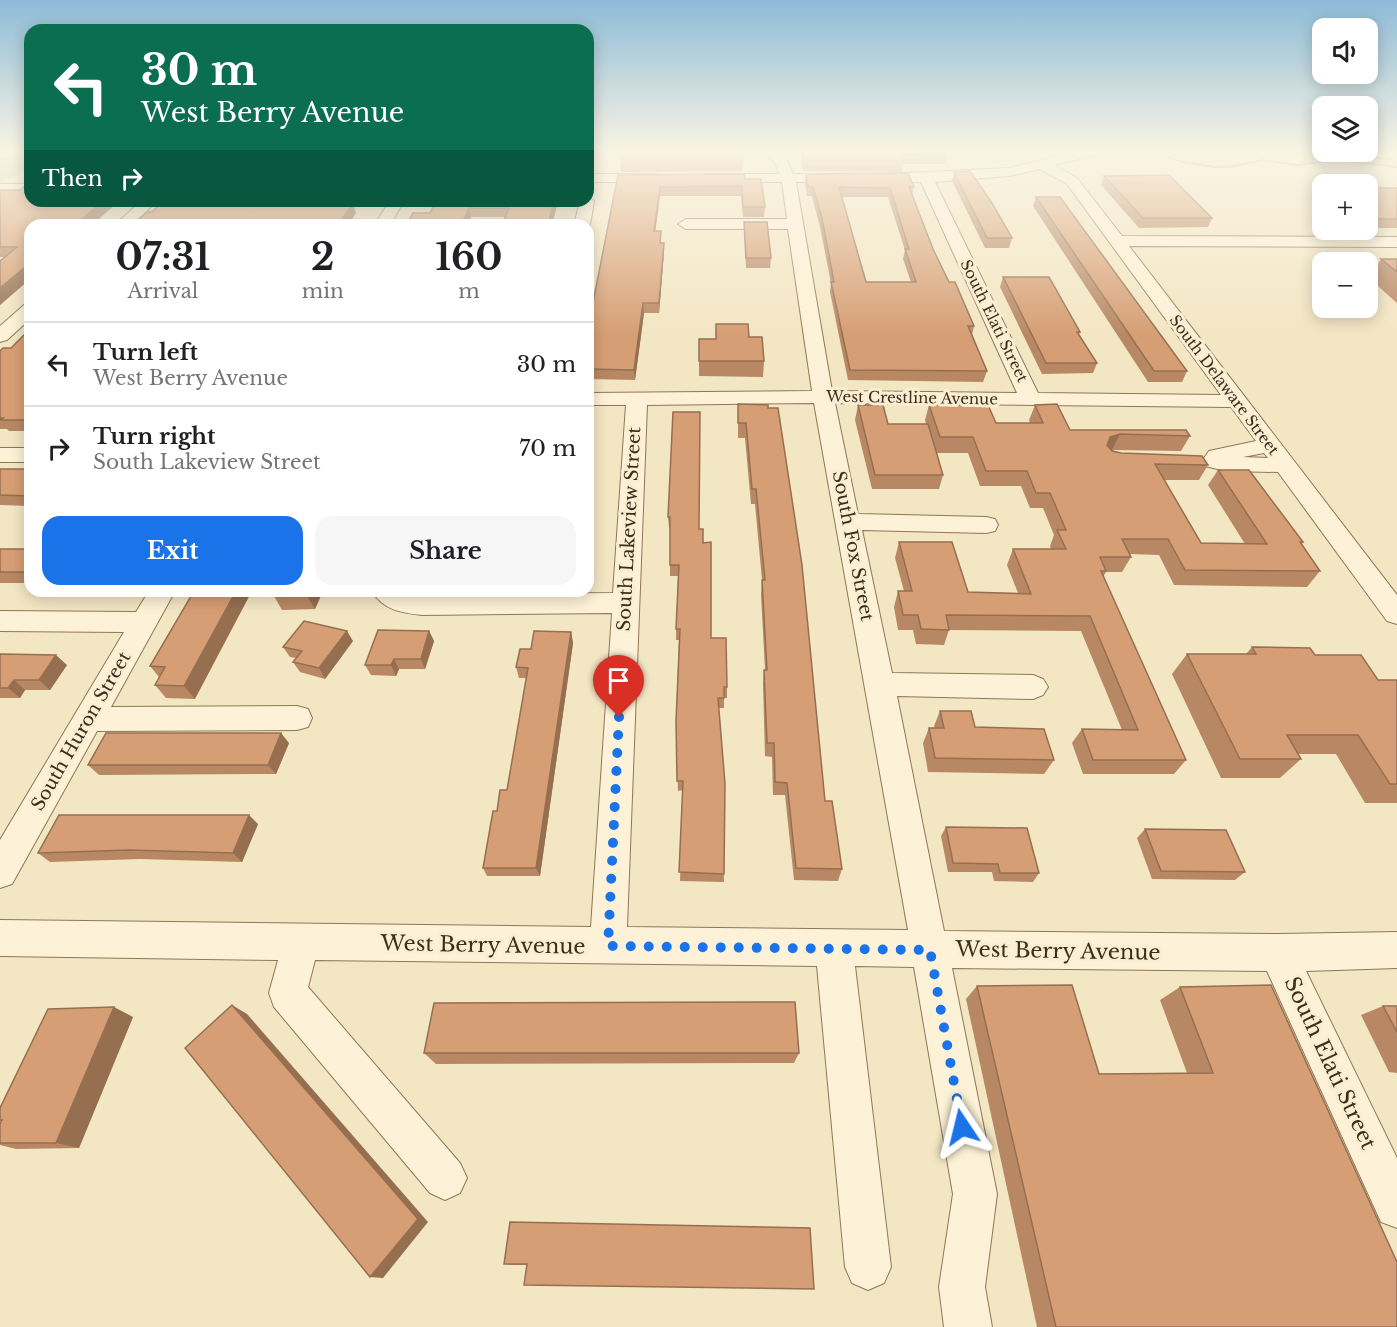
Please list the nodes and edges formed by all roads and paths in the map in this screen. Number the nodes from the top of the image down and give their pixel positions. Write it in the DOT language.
graph roads {
  1 [pos="793,212"];
  2 [pos="942,212"];
  3 [pos="1094,212"];
  4 [pos="686,224"];
  5 [pos="795,224"];
  6 [pos="1117,241"];
  7 [pos="1397,243"];
  8 [pos="24,315"];
  9 [pos="0,338"];
  10 [pos="20,340"];
  11 [pos="823,397"];
  12 [pos="594,399"];
  13 [pos="637,399"];
  14 [pos="1031,400"];
  15 [pos="1236,401"];
  16 [pos="1270,445"];
  17 [pos="0,455"];
  18 [pos="24,455"];
  19 [pos="1285,465"];
  20 [pos="848,522"];
  21 [pos="986,525"];
  22 [pos="158,597"];
  23 [pos="394,597"];
  24 [pos="624,603"];
  25 [pos="1397,614"];
  26 [pos="0,621"];
  27 [pos="143,622"];
  28 [pos="880,684"];
  29 [pos="1033,687"];
  30 [pos="297,718"];
  31 [pos="87,719"];
  32 [pos="0,872"];
  33 [pos="0,938"];
  34 [pos="301,943"];
  35 [pos="608,946"];
  36 [pos="834,949"];
  37 [pos="930,950"];
  38 [pos="1397,950"];
  39 [pos="1278,953"];
  40 [pos="445,1178"];
  41 [pos="1397,1206"];
  42 [pos="868,1267"];
  43 [pos="968,1327"];
  1 -- 5 [label="street, South Fox Street"];
  2 -- 14 [label="street, South Elati Street"];
  3 -- 6 [label="street, South Delaware Street"];
  4 -- 5 [label="street"];
  5 -- 11 [label="street, South Fox Street"];
  6 -- 7 [label="street"];
  6 -- 15 [label="street, South Delaware Street"];
  8 -- 9 [label="street"];
  9 -- 10 [label="street"];
  11 -- 13 [label="street, West Crestline Avenue"];
  11 -- 14 [label="street, West Crestline Avenue"];
  11 -- 20 [label="street, South Fox Street"];
  12 -- 13 [label="street, West Crestline Avenue"];
  13 -- 24 [label="street, South Lakeview Street"];
  14 -- 15 [label="street, West Crestline Avenue"];
  15 -- 16 [label="street, South Delaware Street"];
  16 -- 19 [label="street, South Delaware Street"];
  16 -- 19 [label="street"];
  17 -- 18 [label="street"];
  19 -- 25 [label="street, South Delaware Street"];
  20 -- 21 [label="street"];
  20 -- 28 [label="street, South Fox Street"];
  22 -- 27 [label="street, South Huron Street"];
  23 -- 24 [label="street"];
  24 -- 35 [label="street, South Lakeview Street"];
  26 -- 27 [label="street"];
  27 -- 31 [label="street, South Huron Street"];
  28 -- 29 [label="street"];
  28 -- 37 [label="street, South Fox Street"];
  30 -- 31 [label="street"];
  31 -- 32 [label="street, South Huron Street"];
  33 -- 34 [label="street, West Berry Avenue"];
  34 -- 35 [label="street, West Berry Avenue"];
  34 -- 40 [label="street"];
  35 -- 36 [label="street, West Berry Avenue"];
  36 -- 37 [label="street, West Berry Avenue"];
  36 -- 42 [label="street"];
  37 -- 39 [label="street, West Berry Avenue"];
  37 -- 43 [label="street, South Fox Street"];
  38 -- 39 [label="street, West Berry Avenue"];
  39 -- 41 [label="street, South Elati Street"];
}
